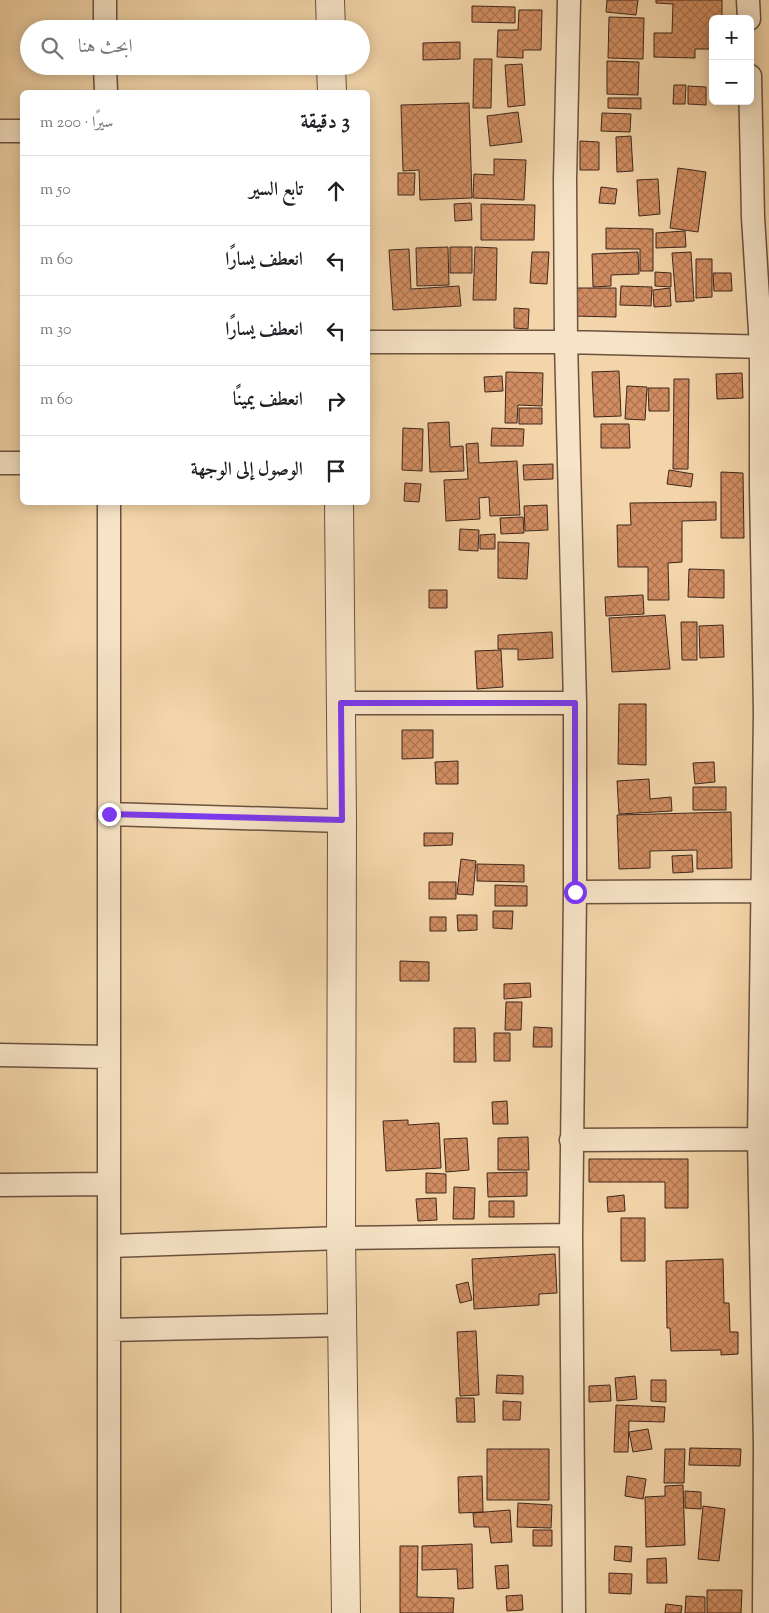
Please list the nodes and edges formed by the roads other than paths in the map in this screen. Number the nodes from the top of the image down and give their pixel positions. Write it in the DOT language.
graph roads {
  1 [pos="104,0"];
  2 [pos="330,0"];
  3 [pos="569,0"];
  4 [pos="748,0"];
  5 [pos="749,15"];
  6 [pos="105,20"];
  7 [pos="331,20"];
  8 [pos="105,75"];
  9 [pos="332,75"];
  10 [pos="106,90"];
  11 [pos="332,90"];
  12 [pos="754,96"];
  13 [pos="760,125"];
  14 [pos="0,131"];
  15 [pos="20,131"];
  16 [pos="370,342"];
  17 [pos="566,342"];
  18 [pos="765,347"];
  19 [pos="0,463"];
  20 [pos="20,463"];
  21 [pos="109,505"];
  22 [pos="339,505"];
  23 [pos="341,703"];
  24 [pos="575,703"];
  25 [pos="767,713"];
  26 [pos="109,814"];
  27 [pos="342,820"];
  28 [pos="762,891"];
  29 [pos="575,892"];
  30 [pos="0,1055"];
  31 [pos="108,1057"];
  32 [pos="759,1139"];
  33 [pos="571,1140"];
  34 [pos="108,1184"];
  35 [pos="0,1185"];
  36 [pos="571,1235"];
  37 [pos="341,1238"];
  38 [pos="110,1246"];
  39 [pos="765,1248"];
  40 [pos="342,1325"];
  41 [pos="109,1330"];
  42 [pos="109,1613"];
  43 [pos="346,1613"];
  44 [pos="574,1613"];
  45 [pos="764,1613"];
  1 -- 6 [label="street"];
  2 -- 7 [label="street"];
  3 -- 17 [label="street"];
  4 -- 5 [label="street"];
  8 -- 10 [label="street"];
  9 -- 11 [label="street"];
  12 -- 13 [label="street"];
  13 -- 18 [label="street"];
  14 -- 15 [label="street"];
  16 -- 17 [label="street"];
  17 -- 18 [label="street"];
  17 -- 24 [label="street"];
  18 -- 25 [label="street"];
  19 -- 20 [label="street"];
  21 -- 26 [label="street"];
  22 -- 23 [label="street"];
  23 -- 24 [label="street"];
  23 -- 27 [label="street"];
  24 -- 29 [label="street"];
  25 -- 28 [label="street"];
  26 -- 27 [label="street"];
  26 -- 31 [label="street"];
  27 -- 37 [label="street"];
  28 -- 29 [label="street"];
  28 -- 32 [label="street"];
  29 -- 33 [label="street"];
  30 -- 31 [label="street"];
  31 -- 34 [label="street"];
  32 -- 33 [label="street"];
  32 -- 39 [label="street"];
  33 -- 36 [label="street"];
  34 -- 35 [label="street"];
  34 -- 38 [label="street"];
  36 -- 37 [label="street"];
  36 -- 44 [label="street"];
  37 -- 38 [label="street"];
  37 -- 40 [label="street"];
  38 -- 41 [label="street"];
  39 -- 45 [label="street"];
  40 -- 41 [label="street"];
  40 -- 43 [label="street"];
  41 -- 42 [label="street"];
}
